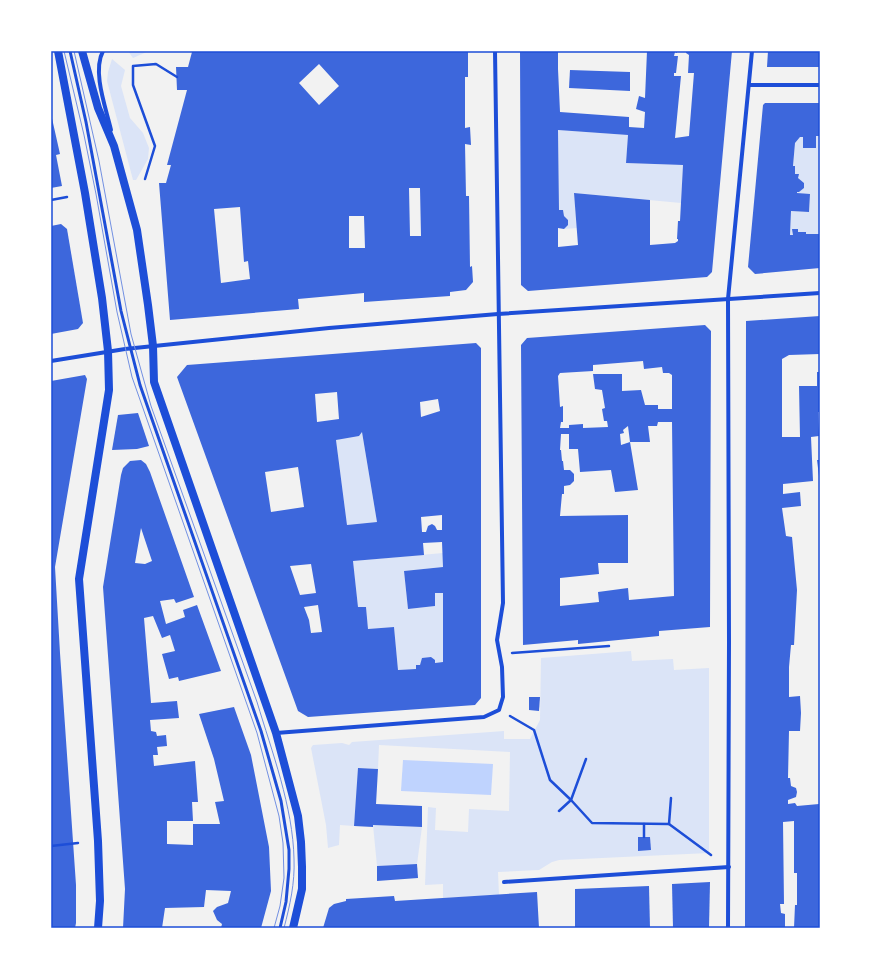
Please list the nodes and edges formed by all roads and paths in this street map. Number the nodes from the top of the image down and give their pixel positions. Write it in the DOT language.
graph roads {
  1 [pos="58,51"];
  2 [pos="70,51"];
  3 [pos="82,51"];
  4 [pos="103,51"];
  5 [pos="495,51"];
  6 [pos="752,51"];
  7 [pos="177,77"];
  8 [pos="749,85"];
  9 [pos="820,85"];
  10 [pos="114,146"];
  11 [pos="145,180"];
  12 [pos="67,197"];
  13 [pos="51,200"];
  14 [pos="820,293"];
  15 [pos="728,299"];
  16 [pos="498,314"];
  17 [pos="153,346"];
  18 [pos="130,349"];
  19 [pos="108,351"];
  20 [pos="51,361"];
  21 [pos="609,646"];
  22 [pos="499,654"];
  23 [pos="499,710"];
  24 [pos="276,733"];
  25 [pos="586,759"];
  26 [pos="671,798"];
  27 [pos="571,800"];
  28 [pos="558,811"];
  29 [pos="644,824"];
  30 [pos="669,824"];
  31 [pos="644,837"];
  32 [pos="78,843"];
  33 [pos="51,846"];
  34 [pos="729,867"];
  35 [pos="504,882"];
  36 [pos="98,928"];
  37 [pos="280,928"];
  38 [pos="293,928"];
  39 [pos="728,928"];
  1 -- 19 [label="main road"];
  2 -- 18 [label="lane"];
  3 -- 10 [label="main road"];
  4 -- 10 [label="street"];
  5 -- 16 [label="street"];
  6 -- 8 [label="street"];
  7 -- 11 [label="path"];
  8 -- 9 [label="street"];
  8 -- 15 [label="street"];
  10 -- 17 [label="main road"];
  12 -- 13 [label="path"];
  14 -- 15 [label="street"];
  15 -- 16 [label="street"];
  15 -- 34 [label="street"];
  16 -- 17 [label="street"];
  16 -- 22 [label="street"];
  17 -- 18 [label="street"];
  17 -- 24 [label="main road"];
  18 -- 19 [label="street"];
  18 -- 37 [label="lane"];
  19 -- 20 [label="street"];
  19 -- 36 [label="main road"];
  21 -- 22 [label="path"];
  22 -- 23 [label="street"];
  23 -- 24 [label="street"];
  23 -- 27 [label="path"];
  24 -- 38 [label="main road"];
  25 -- 27 [label="path"];
  26 -- 30 [label="path"];
  27 -- 28 [label="path"];
  27 -- 29 [label="path"];
  29 -- 30 [label="path"];
  29 -- 31 [label="path"];
  30 -- 34 [label="path"];
  32 -- 33 [label="path"];
  34 -- 35 [label="street"];
  34 -- 39 [label="street"];
}
